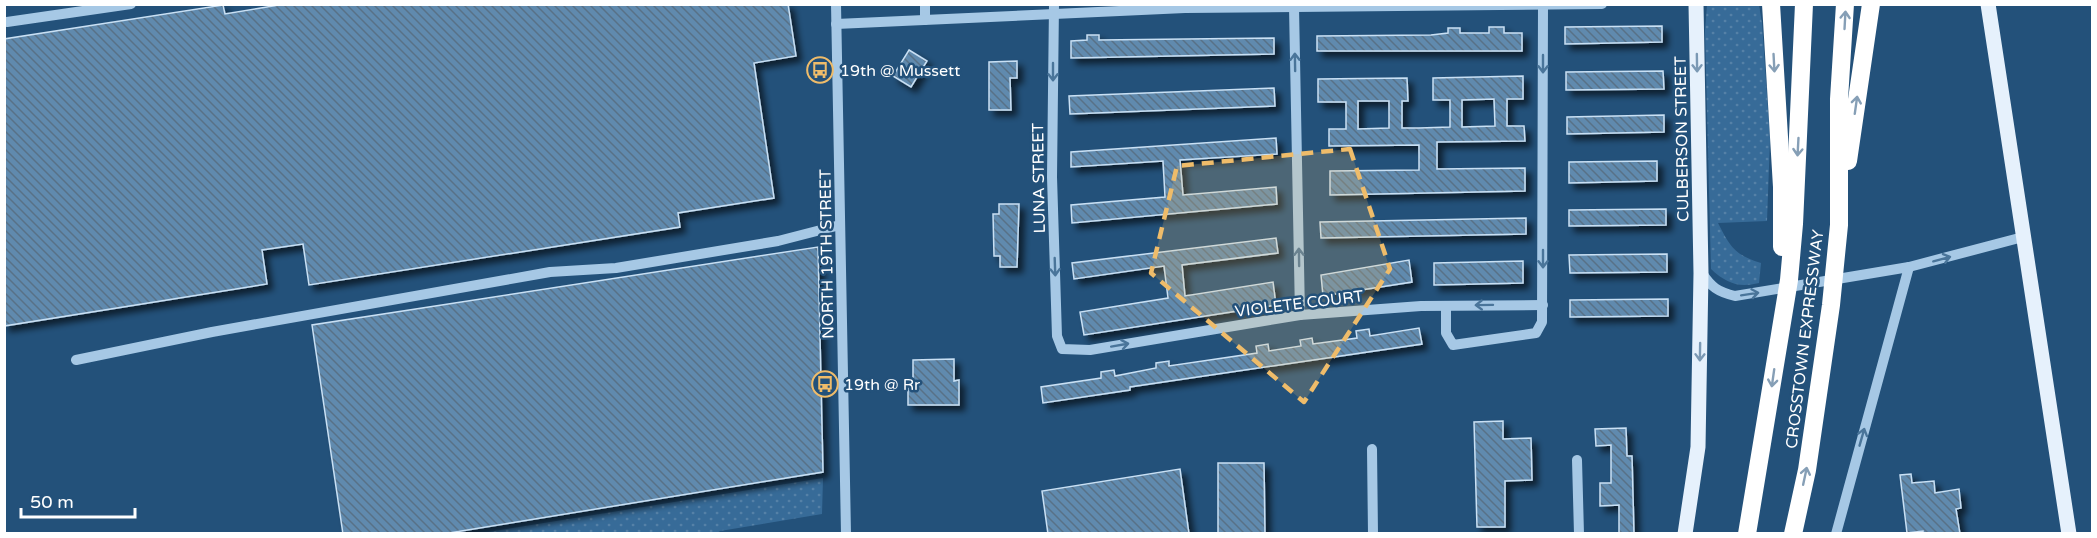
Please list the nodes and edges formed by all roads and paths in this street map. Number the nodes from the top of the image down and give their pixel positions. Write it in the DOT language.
graph roads {
  1 [pos="131,4"];
  2 [pos="836,4"];
  3 [pos="925,4"];
  4 [pos="1602,4"];
  5 [pos="1696,4"];
  6 [pos="1771,4"];
  7 [pos="1804,4"];
  8 [pos="1845,4"];
  9 [pos="1871,4"];
  10 [pos="1988,4"];
  11 [pos="1543,5"];
  12 [pos="1185,6"];
  13 [pos="1294,7"];
  14 [pos="1054,9"];
  15 [pos="925,20"];
  16 [pos="7,22"];
  17 [pos="836,24"];
  18 [pos="840,225"];
  19 [pos="1839,225"];
  20 [pos="1788,227"];
  21 [pos="2023,237"];
  22 [pos="1909,267"];
  23 [pos="1701,273"];
  24 [pos="1543,305"];
  25 [pos="1446,306"];
  26 [pos="1300,315"];
  27 [pos="1062,350"];
  28 [pos="76,360"];
  29 [pos="1372,449"];
  30 [pos="1577,460"];
  31 [pos="846,534"];
  32 [pos="1373,534"];
  33 [pos="1579,534"];
  34 [pos="1685,534"];
  35 [pos="1747,534"];
  36 [pos="1792,534"];
  37 [pos="1836,534"];
  38 [pos="2069,534"];
  1 -- 16 [label="street"];
  2 -- 17 [label="street, NORTH 19TH STREET"];
  3 -- 15 [label="street"];
  4 -- 11 [label="street"];
  5 -- 23 [label="main road, CULBERSON STREET, one-way"];
  6 -- 20 [label="highway, one-way"];
  7 -- 20 [label="highway, one-way"];
  19 -- 8 [label="highway, CROSSTOWN EXPRESSWAY, one-way"];
  19 -- 9 [label="highway, one-way"];
  10 -- 21 [label="main road"];
  11 -- 13 [label="street"];
  11 -- 24 [label="street, one-way"];
  12 -- 13 [label="street"];
  12 -- 14 [label="street"];
  26 -- 13 [label="street, one-way"];
  14 -- 15 [label="street"];
  14 -- 27 [label="street, LUNA STREET, one-way"];
  15 -- 17 [label="street"];
  17 -- 18 [label="street, NORTH 19TH STREET"];
  18 -- 28 [label="street"];
  18 -- 31 [label="street, NORTH 19TH STREET"];
  36 -- 19 [label="highway, CROSSTOWN EXPRESSWAY, one-way"];
  20 -- 35 [label="highway, CROSSTOWN EXPRESSWAY, one-way"];
  22 -- 21 [label="street, one-way"];
  21 -- 38 [label="main road"];
  23 -- 22 [label="street, one-way"];
  37 -- 22 [label="street, one-way"];
  23 -- 34 [label="main road, one-way"];
  24 -- 25 [label="street, VIOLETE COURT, one-way"];
  24 -- 25 [label="street"];
  25 -- 26 [label="street, VIOLETE COURT"];
  27 -- 26 [label="street, VIOLETE COURT, one-way"];
  29 -- 32 [label="street"];
  30 -- 33 [label="street"];
}
